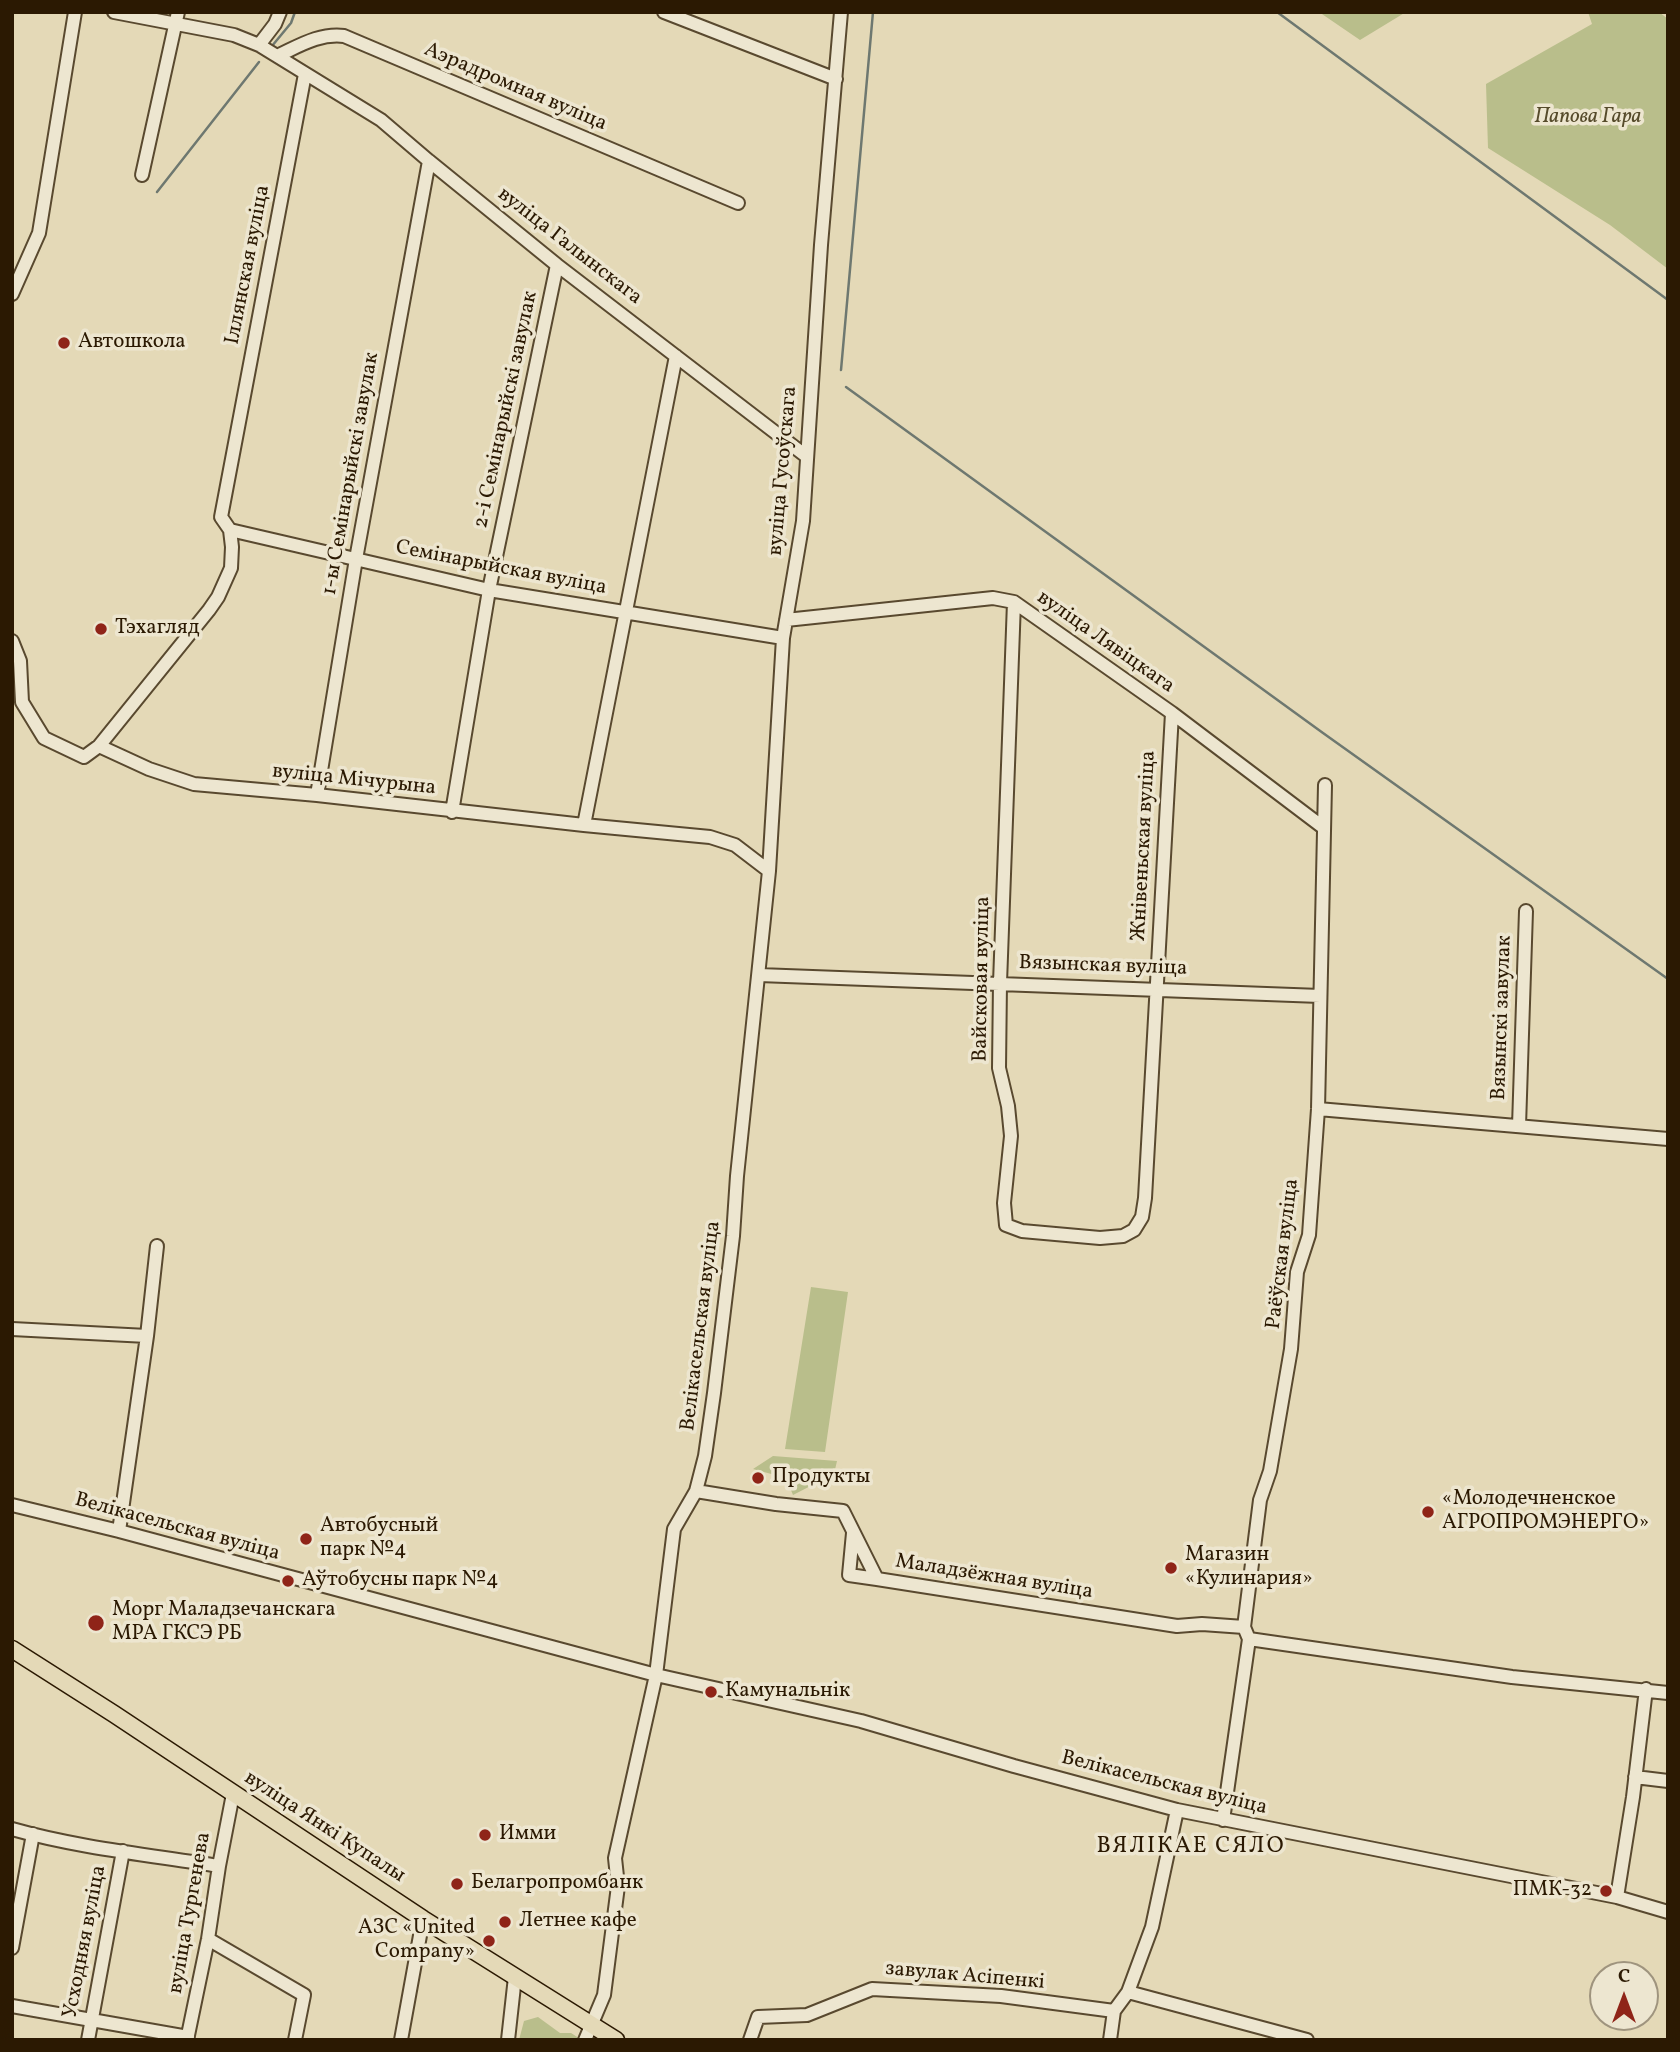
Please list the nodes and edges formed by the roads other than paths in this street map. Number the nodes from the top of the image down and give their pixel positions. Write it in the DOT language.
graph roads {
  1 [pos="75,12"];
  2 [pos="114,12"];
  3 [pos="280,12"];
  4 [pos="664,12"];
  5 [pos="841,12"];
  6 [pos="176,18"];
  7 [pos="259,45"];
  8 [pos="276,56"];
  9 [pos="305,74"];
  10 [pos="836,79"];
  11 [pos="429,161"];
  12 [pos="142,176"];
  13 [pos="738,203"];
  14 [pos="557,265"];
  15 [pos="12,294"];
  16 [pos="676,356"];
  17 [pos="806,456"];
  18 [pos="230,530"];
  19 [pos="356,559"];
  20 [pos="489,590"];
  21 [pos="1014,602"];
  22 [pos="627,614"];
  23 [pos="786,620"];
  24 [pos="783,638"];
  25 [pos="12,641"];
  26 [pos="1172,713"];
  27 [pos="99,746"];
  28 [pos="1325,785"];
  29 [pos="317,795"];
  30 [pos="452,811"];
  31 [pos="584,825"];
  32 [pos="1324,828"];
  33 [pos="769,871"];
  34 [pos="1526,911"];
  35 [pos="759,975"];
  36 [pos="1000,983"];
  37 [pos="1156,989"];
  38 [pos="1320,996"];
  39 [pos="1318,1109"];
  40 [pos="1519,1126"];
  41 [pos="1668,1139"];
  42 [pos="1134,1230"];
  43 [pos="157,1246"];
  44 [pos="12,1328"];
  45 [pos="147,1336"];
  46 [pos="696,1491"];
  47 [pos="12,1505"];
  48 [pos="119,1531"];
  49 [pos="853,1532"];
  50 [pos="877,1579"];
  51 [pos="1246,1633"];
  52 [pos="12,1649"];
  53 [pos="656,1675"];
  54 [pos="1646,1689"];
  55 [pos="1668,1693"];
  56 [pos="1635,1777"];
  57 [pos="1668,1781"];
  58 [pos="233,1794"];
  59 [pos="1177,1811"];
  60 [pos="1223,1820"];
  61 [pos="12,1829"];
  62 [pos="33,1834"];
  63 [pos="123,1851"];
  64 [pos="219,1866"];
  65 [pos="1617,1897"];
  66 [pos="1668,1912"];
  67 [pos="423,1919"];
  68 [pos="208,1939"];
  69 [pos="12,1948"];
  70 [pos="515,1977"];
  71 [pos="1128,1992"];
  72 [pos="12,2006"];
  73 [pos="1114,2011"];
  74 [pos="91,2020"];
  75 [pos="593,2024"];
  76 [pos="188,2038"];
  77 [pos="88,2040"];
  78 [pos="295,2040"];
  79 [pos="401,2040"];
  80 [pos="508,2040"];
  81 [pos="585,2040"];
  82 [pos="616,2040"];
  83 [pos="750,2040"];
  84 [pos="1110,2040"];
  85 [pos="1307,2040"];
  1 -- 15 [label="street"];
  2 -- 6 [label="street"];
  3 -- 7 [label="street"];
  4 -- 10 [label="street"];
  5 -- 10 [label="street, вуліца Гусоўскага"];
  6 -- 7 [label="street"];
  6 -- 12 [label="street"];
  7 -- 8 [label="street"];
  8 -- 9 [label="street"];
  8 -- 13 [label="street, Аэрадромная вуліца"];
  9 -- 11 [label="street, вуліца Галынскага"];
  9 -- 18 [label="street, Іллянская вуліца"];
  10 -- 17 [label="street, вуліца Гусоўскага"];
  11 -- 14 [label="street, вуліца Галынскага"];
  11 -- 19 [label="street, 1-ы Семінарыйскі завулак"];
  14 -- 16 [label="street, вуліца Галынскага"];
  14 -- 20 [label="street, 2-і Семінарыйскі завулак"];
  16 -- 17 [label="street, вуліца Галынскага"];
  16 -- 22 [label="street"];
  17 -- 23 [label="street, вуліца Гусоўскага"];
  18 -- 19 [label="street, Семінарыйская вуліца"];
  18 -- 27 [label="street"];
  19 -- 20 [label="street, Семінарыйская вуліца"];
  19 -- 29 [label="street, 1-ы Семінарыйскі завулак"];
  20 -- 22 [label="street, Семінарыйская вуліца"];
  20 -- 30 [label="street, 2-і Семінарыйскі завулак"];
  21 -- 23 [label="street, вуліца Лявіцкага"];
  21 -- 26 [label="street, вуліца Лявіцкага"];
  21 -- 36 [label="street, Вайсковая вуліца"];
  22 -- 24 [label="street, Семінарыйская вуліца"];
  22 -- 31 [label="street"];
  23 -- 24 [label="street, вуліца Гусоўскага"];
  24 -- 33 [label="street, вуліца Гусоўскага"];
  25 -- 27 [label="street"];
  26 -- 32 [label="street, вуліца Лявіцкага"];
  26 -- 37 [label="street, Жнівеньская вуліца"];
  27 -- 29 [label="street, вуліца Мічурына"];
  28 -- 32 [label="street, Раёўская вуліца"];
  29 -- 30 [label="street, вуліца Мічурына"];
  30 -- 31 [label="street, вуліца Мічурына"];
  31 -- 33 [label="street, вуліца Мічурына"];
  32 -- 38 [label="street, Раёўская вуліца"];
  33 -- 35 [label="street, вуліца Гусоўскага"];
  34 -- 40 [label="street, Вязынскі завулак"];
  35 -- 36 [label="street, Вязынская вуліца"];
  35 -- 46 [label="street, Велікасельская вуліца"];
  36 -- 37 [label="street, Вязынская вуліца"];
  36 -- 42 [label="street, Вайсковая вуліца"];
  37 -- 38 [label="street, Вязынская вуліца"];
  37 -- 42 [label="street, Жнівеньская вуліца"];
  38 -- 39 [label="street, Раёўская вуліца"];
  39 -- 40 [label="street"];
  39 -- 51 [label="street, Раёўская вуліца"];
  40 -- 41 [label="street"];
  43 -- 45 [label="street"];
  44 -- 45 [label="street"];
  45 -- 48 [label="street"];
  46 -- 49 [label="street, Маладзёжная вуліца"];
  46 -- 53 [label="street, Велікасельская вуліца"];
  47 -- 48 [label="street, Велікасельская вуліца"];
  48 -- 53 [label="street, Велікасельская вуліца"];
  49 -- 50 [label="street, Маладзёжная вуліца"];
  49 -- 50 [label="street"];
  50 -- 51 [label="street, Маладзёжная вуліца"];
  51 -- 54 [label="street, Маладзёжная вуліца"];
  51 -- 60 [label="street, Раёўская вуліца"];
  52 -- 58 [label="main road, вуліца Янкі Купалы"];
  53 -- 59 [label="street, Велікасельская вуліца"];
  53 -- 75 [label="street"];
  54 -- 55 [label="street, Маладзёжная вуліца"];
  54 -- 56 [label="street"];
  56 -- 57 [label="street"];
  56 -- 65 [label="street"];
  58 -- 64 [label="street, вуліца Тургенева"];
  58 -- 67 [label="main road, вуліца Янкі Купалы"];
  59 -- 60 [label="street, Велікасельская вуліца"];
  59 -- 71 [label="street"];
  60 -- 65 [label="street, Велікасельская вуліца"];
  61 -- 62 [label="street"];
  62 -- 63 [label="street"];
  62 -- 69 [label="street"];
  63 -- 64 [label="street"];
  63 -- 74 [label="street, Усходняя вуліца"];
  64 -- 68 [label="street, вуліца Тургенева"];
  65 -- 66 [label="street, Велікасельская вуліца"];
  67 -- 70 [label="main road, вуліца Янкі Купалы"];
  67 -- 79 [label="street"];
  68 -- 76 [label="street, вуліца Тургенева"];
  68 -- 78 [label="street"];
  70 -- 75 [label="main road, вуліца Янкі Купалы"];
  70 -- 80 [label="street"];
  71 -- 73 [label="street"];
  71 -- 85 [label="street"];
  72 -- 74 [label="street"];
  73 -- 83 [label="street, завулак Асіпенкі"];
  73 -- 84 [label="street"];
  74 -- 76 [label="street"];
  74 -- 77 [label="street, Усходняя вуліца"];
  75 -- 81 [label="street"];
  75 -- 82 [label="main road, вуліца Янкі Купалы"];
}
